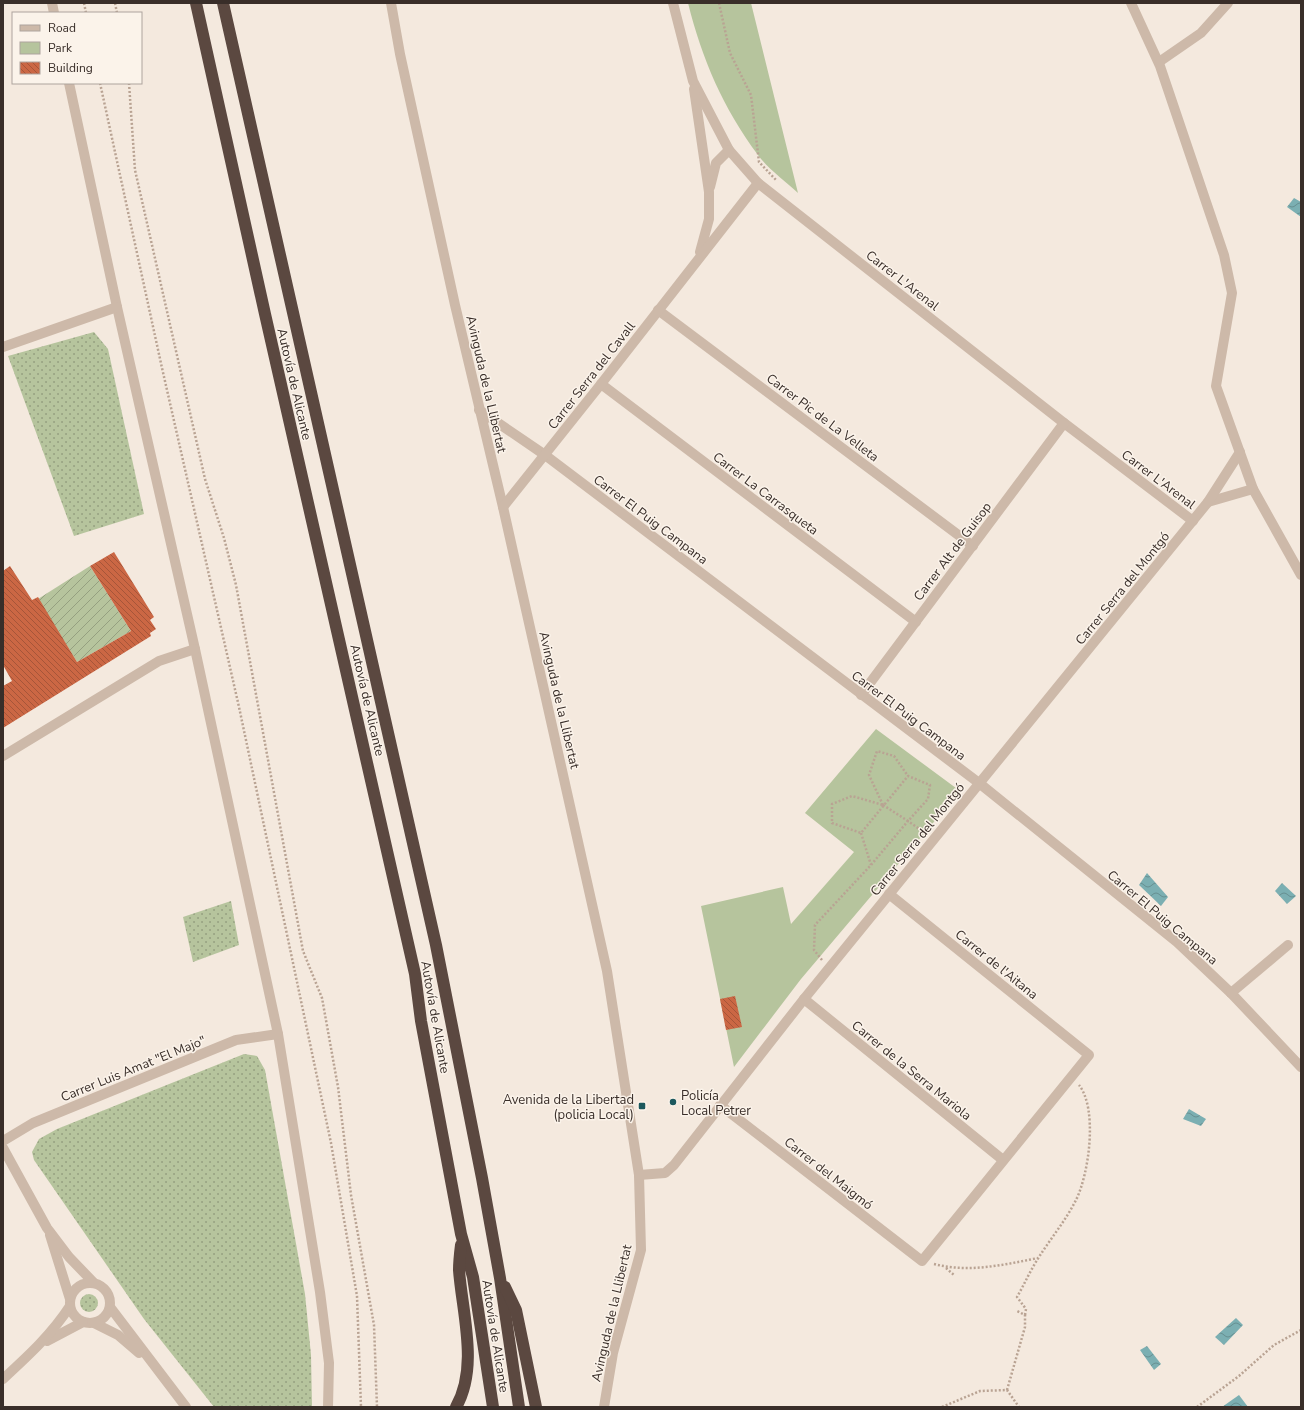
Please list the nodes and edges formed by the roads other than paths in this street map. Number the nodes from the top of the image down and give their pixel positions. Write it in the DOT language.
graph roads {
  1 [pos="196,3"];
  2 [pos="223,3"];
  3 [pos="391,3"];
  4 [pos="673,3"];
  5 [pos="1131,3"];
  6 [pos="1228,3"];
  7 [pos="1158,62"];
  8 [pos="693,82"];
  9 [pos="69,84"];
  10 [pos="729,150"];
  11 [pos="758,183"];
  12 [pos="709,192"];
  13 [pos="698,258"];
  14 [pos="117,307"];
  15 [pos="658,310"];
  16 [pos="3,347"];
  17 [pos="601,384"];
  18 [pos="479,410"];
  19 [pos="1064,423"];
  20 [pos="1240,452"];
  21 [pos="545,455"];
  22 [pos="1253,489"];
  23 [pos="1208,502"];
  24 [pos="503,506"];
  25 [pos="1193,521"];
  26 [pos="972,546"];
  27 [pos="1301,575"];
  28 [pos="916,622"];
  29 [pos="195,649"];
  30 [pos="861,695"];
  31 [pos="3,756"];
  32 [pos="979,784"];
  33 [pos="889,894"];
  34 [pos="1288,945"];
  35 [pos="1231,992"];
  36 [pos="804,999"];
  37 [pos="278,1034"];
  38 [pos="1301,1067"];
  39 [pos="720,1105"];
  40 [pos="3,1141"];
  41 [pos="3,1148"];
  42 [pos="1003,1160"];
  43 [pos="639,1175"];
  44 [pos="47,1228"];
  45 [pos="461,1234"];
  46 [pos="500,1278"];
  47 [pos="94,1283"];
  48 [pos="70,1302"];
  49 [pos="110,1307"];
  50 [pos="83,1322"];
  51 [pos="94,1323"];
  52 [pos="38,1346"];
  53 [pos="153,1365"];
  54 [pos="3,1379"];
  55 [pos="186,1407"];
  56 [pos="328,1407"];
  57 [pos="456,1407"];
  58 [pos="493,1407"];
  59 [pos="518,1407"];
  60 [pos="536,1407"];
  61 [pos="604,1407"];
  1 -- 45 [label="highway, Autovía de Alicante"];
  2 -- 46 [label="highway, Autovía de Alicante"];
  3 -- 18 [label="street, Avinguda de la Llibertat"];
  4 -- 8 [label="street, Carrer L'Arenal"];
  5 -- 7 [label="street"];
  6 -- 7 [label="street"];
  7 -- 20 [label="street"];
  8 -- 10 [label="street, Carrer L'Arenal"];
  8 -- 12 [label="street, Carrer Serra del Cavall"];
  9 -- 14 [label="street"];
  10 -- 11 [label="street, Carrer L'Arenal"];
  10 -- 12 [label="street, Carrer Serra del Cavall"];
  11 -- 13 [label="street, Carrer Serra del Cavall"];
  11 -- 19 [label="street, Carrer L'Arenal"];
  12 -- 13 [label="street, Carrer Serra del Cavall"];
  13 -- 15 [label="street, Carrer Serra del Cavall"];
  14 -- 16 [label="street"];
  14 -- 29 [label="street"];
  15 -- 17 [label="street, Carrer Serra del Cavall"];
  15 -- 26 [label="street, Carrer Pic de La Velleta"];
  17 -- 21 [label="street, Carrer Serra del Cavall"];
  17 -- 28 [label="street, Carrer La Carrasqueta"];
  18 -- 21 [label="street, Carrer El Puig Campana"];
  18 -- 24 [label="street, Avinguda de la Llibertat"];
  19 -- 25 [label="street, Carrer L'Arenal"];
  19 -- 26 [label="street, Carrer Alt de Guisop"];
  20 -- 22 [label="street"];
  20 -- 23 [label="street, Carrer Serra del Montgó"];
  21 -- 24 [label="street, Carrer Serra del Cavall"];
  21 -- 30 [label="street, Carrer El Puig Campana"];
  22 -- 23 [label="street"];
  22 -- 27 [label="street"];
  23 -- 25 [label="street, Carrer Serra del Montgó"];
  24 -- 43 [label="street, Avinguda de la Llibertat"];
  25 -- 32 [label="street, Carrer Serra del Montgó"];
  26 -- 28 [label="street, Carrer Alt de Guisop"];
  28 -- 30 [label="street, Carrer Alt de Guisop"];
  29 -- 31 [label="street"];
  29 -- 37 [label="street"];
  30 -- 32 [label="street, Carrer El Puig Campana"];
  32 -- 33 [label="street, Carrer Serra del Montgó"];
  32 -- 35 [label="street, Carrer El Puig Campana"];
  33 -- 36 [label="street, Carrer Serra del Montgó"];
  33 -- 42 [label="street, Carrer de l'Aitana"];
  34 -- 35 [label="street"];
  35 -- 38 [label="street, Carrer El Puig Campana"];
  36 -- 39 [label="street, Carrer Serra del Montgó"];
  36 -- 42 [label="street, Carrer de la Serra Mariola"];
  37 -- 40 [label="street, Carrer Luis Amat \"El Majo\""];
  37 -- 56 [label="street"];
  39 -- 42 [label="street, Carrer del Maigmó"];
  39 -- 43 [label="street, Carrer Serra del Montgó"];
  41 -- 44 [label="street"];
  43 -- 61 [label="street, Avinguda de la Llibertat"];
  44 -- 47 [label="street"];
  44 -- 48 [label="street"];
  45 -- 57 [label="highway"];
  45 -- 58 [label="highway, Autovía de Alicante"];
  46 -- 59 [label="highway, Autovía de Alicante"];
  46 -- 60 [label="highway"];
  47 -- 48 [label="street"];
  47 -- 49 [label="street"];
  48 -- 50 [label="street"];
  48 -- 52 [label="street"];
  49 -- 51 [label="street"];
  49 -- 53 [label="street"];
  50 -- 51 [label="street"];
  50 -- 52 [label="street"];
  51 -- 53 [label="street"];
  52 -- 54 [label="street"];
  53 -- 55 [label="street"];
}
